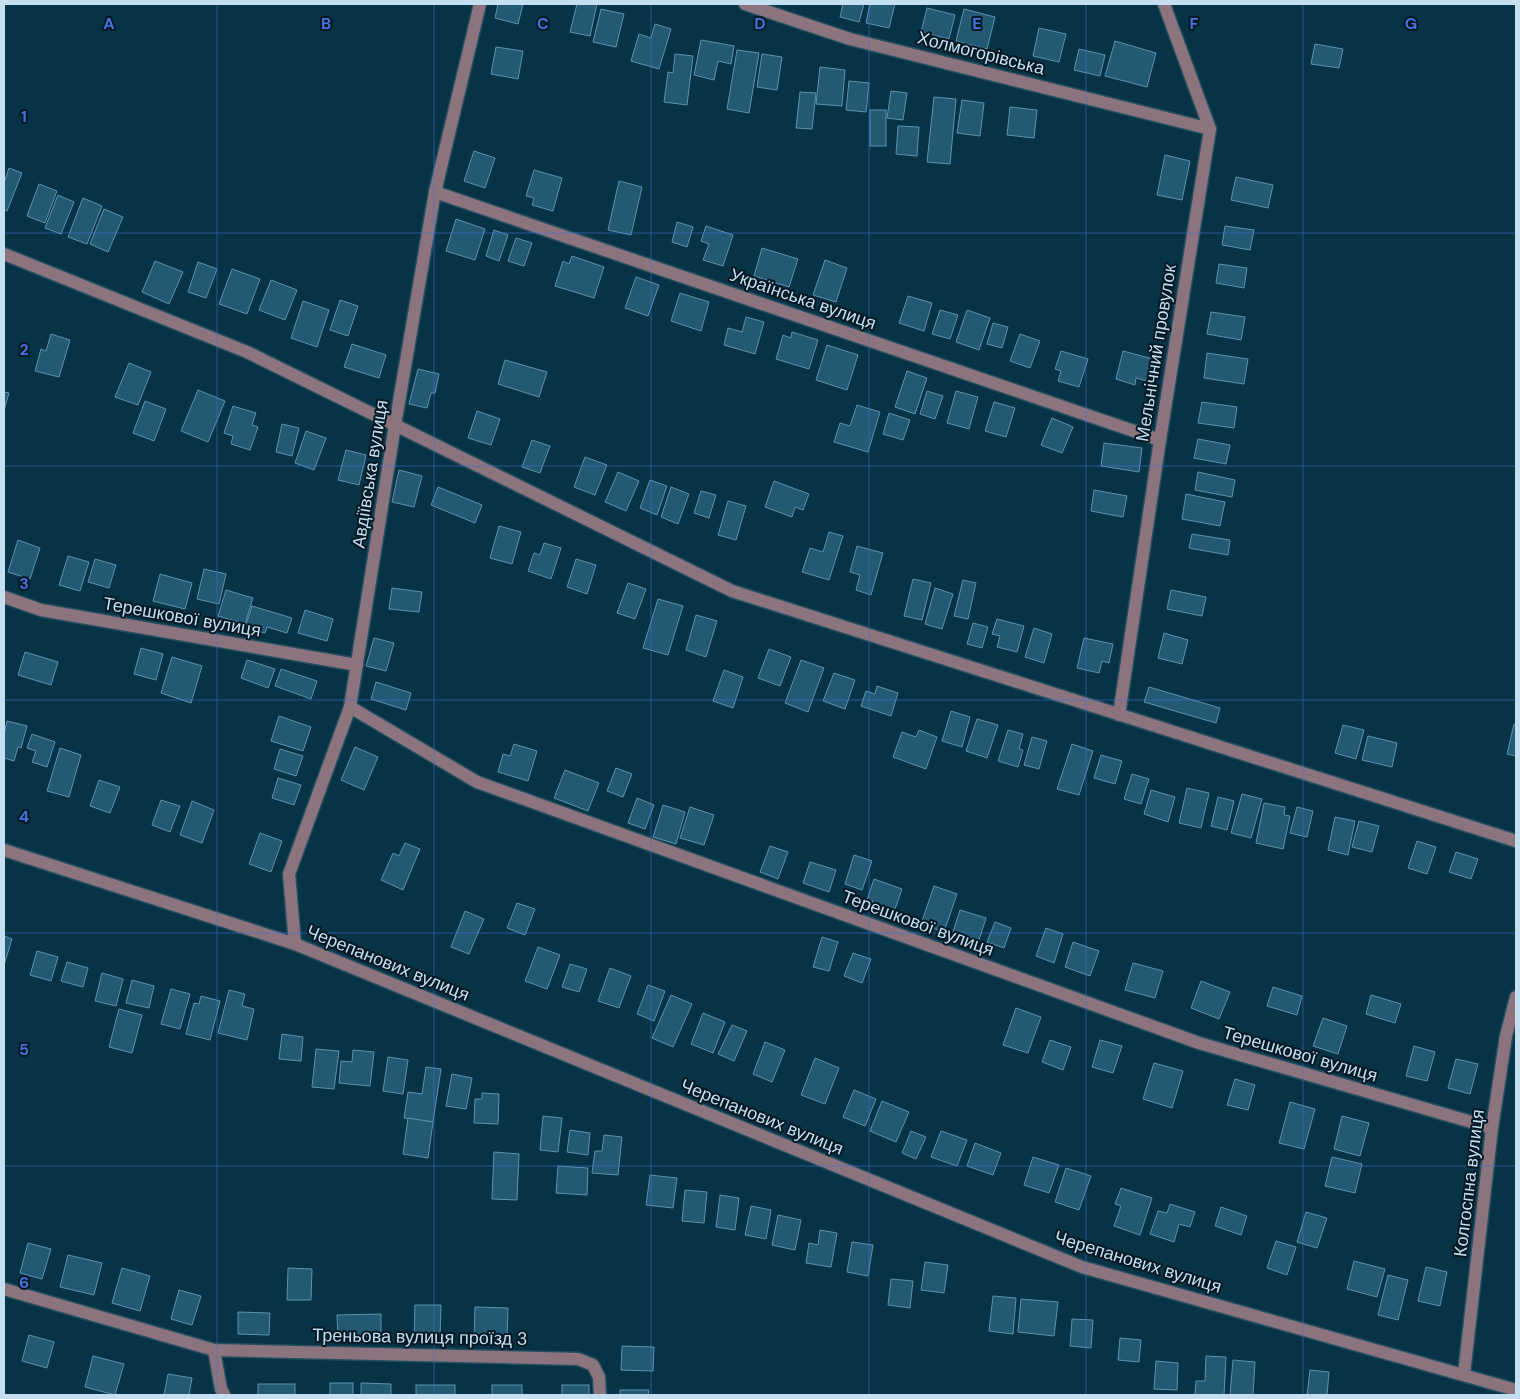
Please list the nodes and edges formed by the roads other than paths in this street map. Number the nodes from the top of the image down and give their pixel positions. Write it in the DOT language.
graph roads {
  1 [pos="480,4"];
  2 [pos="745,4"];
  3 [pos="1164,4"];
  4 [pos="1210,129"];
  5 [pos="435,192"];
  6 [pos="4,254"];
  7 [pos="395,425"];
  8 [pos="1160,440"];
  9 [pos="4,597"];
  10 [pos="357,665"];
  11 [pos="350,707"];
  12 [pos="1119,715"];
  13 [pos="1516,841"];
  14 [pos="4,850"];
  15 [pos="295,944"];
  16 [pos="1516,997"];
  17 [pos="1492,1128"];
  18 [pos="4,1289"];
  19 [pos="214,1350"];
  20 [pos="1464,1374"];
  21 [pos="1516,1390"];
  22 [pos="224,1395"];
  23 [pos="600,1395"];
  1 -- 5 [label="street, Авдіївська вулиця"];
  2 -- 4 [label="street, Холмогорівська"];
  3 -- 4 [label="street, Мельнiчний провулок"];
  4 -- 8 [label="street, Мельнiчний провулок"];
  5 -- 7 [label="street, Авдіївська вулиця"];
  5 -- 8 [label="street, Українська вулиця"];
  6 -- 7 [label="street"];
  7 -- 10 [label="street, Авдіївська вулиця"];
  7 -- 12 [label="street"];
  8 -- 12 [label="street, Мельнiчний провулок"];
  9 -- 10 [label="street, Терешкової вулиця"];
  10 -- 11 [label="street, Авдіївська вулиця"];
  11 -- 15 [label="street, Авдіївська вулиця"];
  11 -- 17 [label="street, Терешкової вулиця"];
  12 -- 13 [label="street"];
  14 -- 15 [label="street, Черепанових вулиця"];
  15 -- 20 [label="street, Черепанових вулиця"];
  16 -- 17 [label="street, Колгоспна вулиця"];
  17 -- 20 [label="street, Колгоспна вулиця"];
  18 -- 19 [label="street"];
  19 -- 22 [label="street"];
  19 -- 23 [label="street, Треньова вулиця проїзд 3"];
  20 -- 21 [label="street, Черепанових вулиця"];
}
